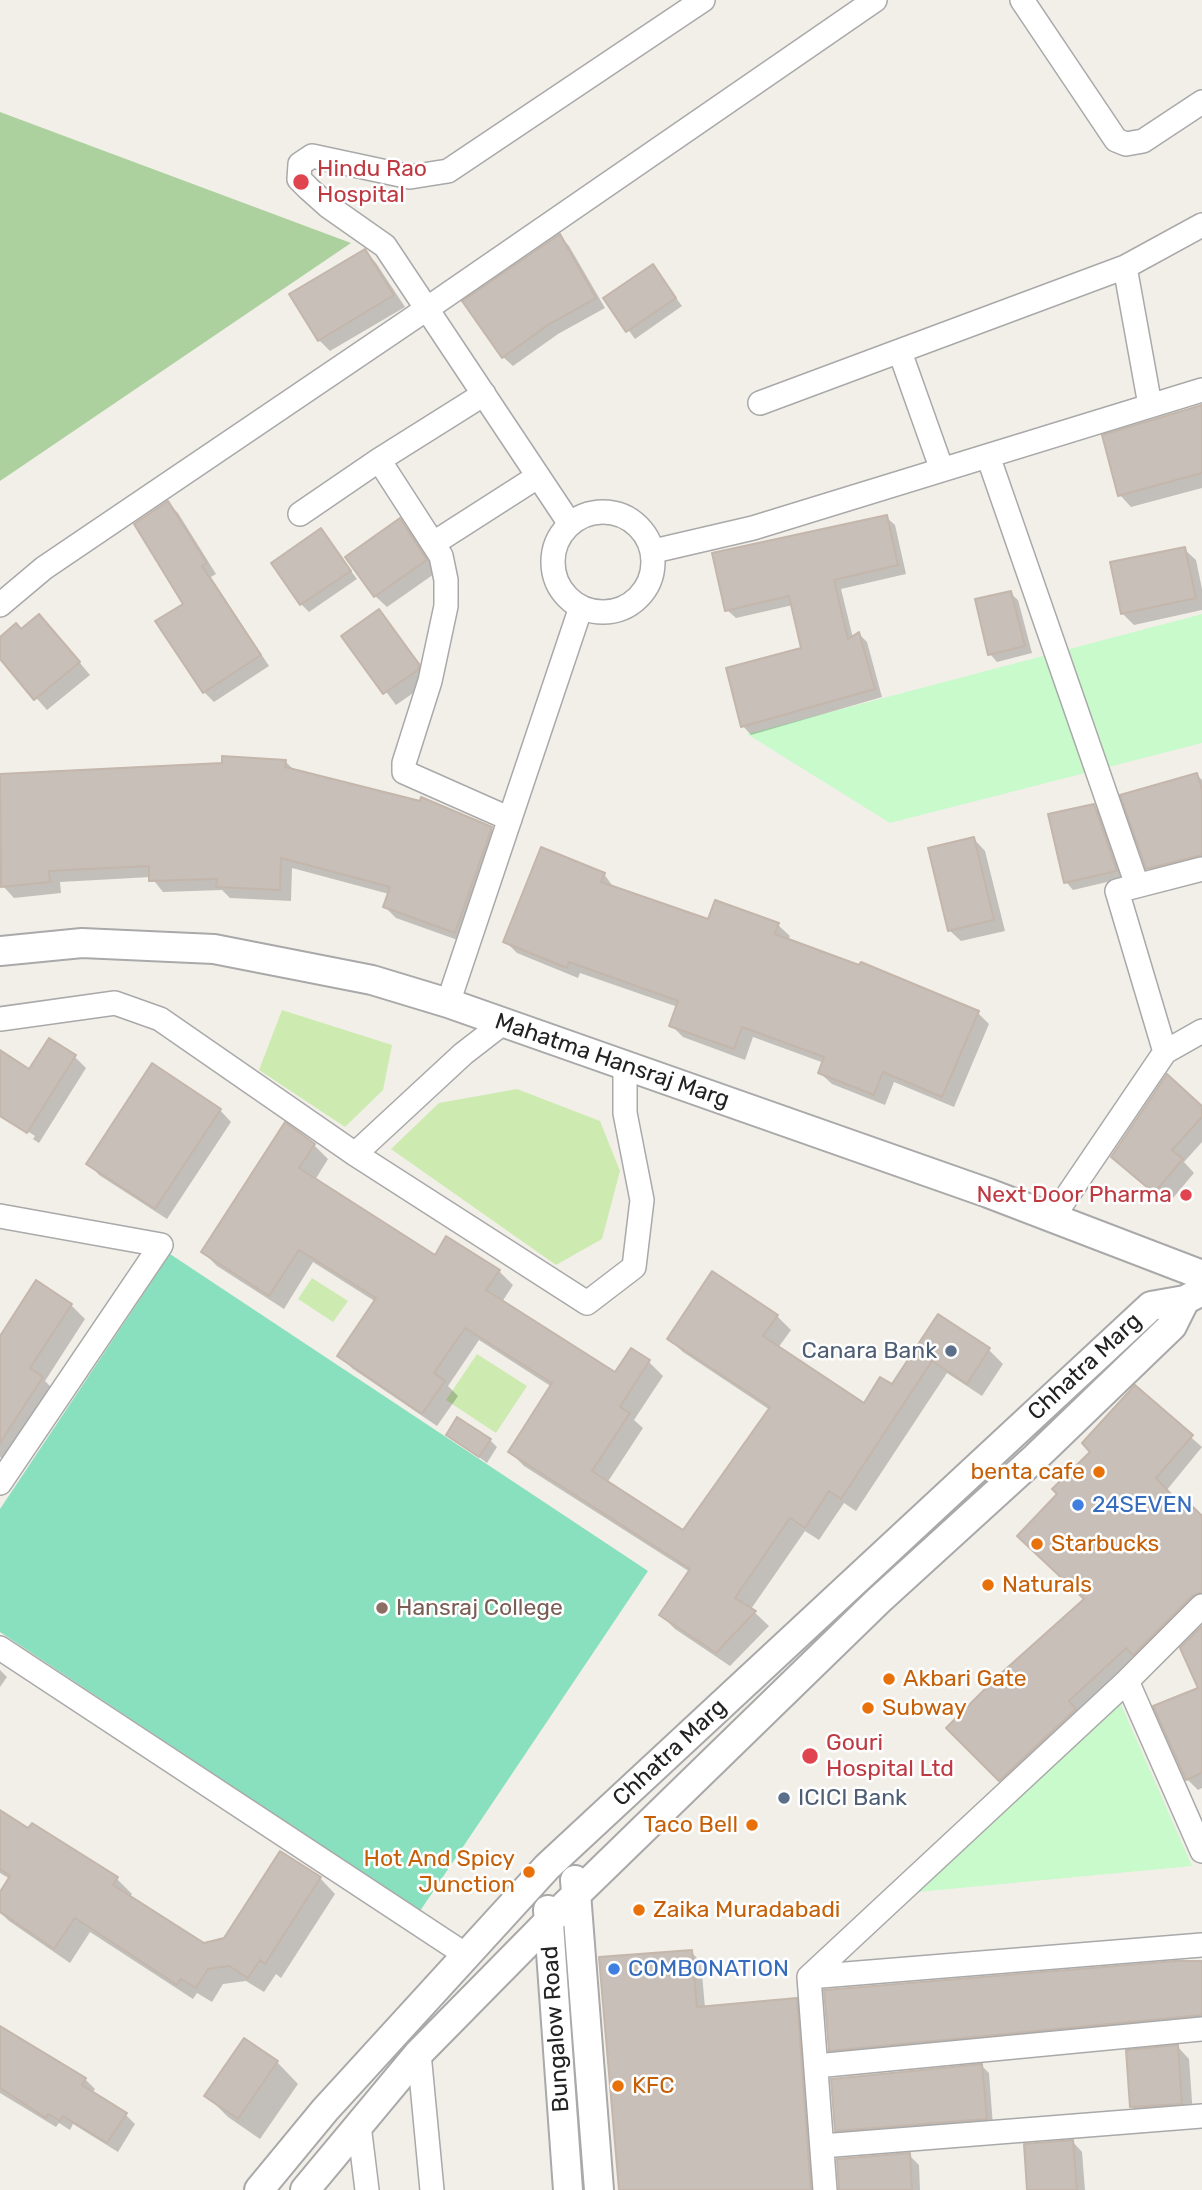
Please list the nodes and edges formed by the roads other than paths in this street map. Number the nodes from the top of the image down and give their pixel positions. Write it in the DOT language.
graph roads {
  1 [pos="704,0"];
  2 [pos="875,0"];
  3 [pos="1022,0"];
  4 [pos="1202,102"];
  5 [pos="1202,225"];
  6 [pos="1125,267"];
  7 [pos="428,308"];
  8 [pos="900,352"];
  9 [pos="1202,390"];
  10 [pos="484,394"];
  11 [pos="760,403"];
  12 [pos="1150,405"];
  13 [pos="988,456"];
  14 [pos="380,460"];
  15 [pos="942,470"];
  16 [pos="537,477"];
  17 [pos="300,514"];
  18 [pos="570,524"];
  19 [pos="434,543"];
  20 [pos="654,551"];
  21 [pos="0,605"];
  22 [pos="581,607"];
  23 [pos="510,819"];
  24 [pos="1202,869"];
  25 [pos="1137,885"];
  26 [pos="0,951"];
  27 [pos="448,1003"];
  28 [pos="0,1020"];
  29 [pos="503,1023"];
  30 [pos="1202,1031"];
  31 [pos="1165,1052"];
  32 [pos="625,1065"];
  33 [pos="355,1154"];
  34 [pos="0,1216"];
  35 [pos="1053,1217"];
  36 [pos="1202,1275"];
  37 [pos="1193,1295"];
  38 [pos="0,1483"];
  39 [pos="1202,1606"];
  40 [pos="0,1648"];
  41 [pos="1127,1681"];
  42 [pos="570,1846"];
  43 [pos="1202,1851"];
  44 [pos="547,1867"];
  45 [pos="578,1893"];
  46 [pos="549,1921"];
  47 [pos="1202,1945"];
  48 [pos="466,1955"];
  49 [pos="809,1977"];
  50 [pos="1202,2029"];
  51 [pos="419,2053"];
  52 [pos="816,2066"];
  53 [pos="1202,2116"];
  54 [pos="359,2125"];
  55 [pos="822,2146"];
  56 [pos="259,2190"];
  57 [pos="305,2190"];
  58 [pos="367,2190"];
  59 [pos="432,2190"];
  60 [pos="568,2190"];
  61 [pos="599,2190"];
  62 [pos="825,2190"];
  1 -- 7 [label="street"];
  2 -- 7 [label="street"];
  3 -- 4 [label="street"];
  5 -- 6 [label="street"];
  6 -- 8 [label="street"];
  6 -- 12 [label="street"];
  7 -- 10 [label="street"];
  7 -- 21 [label="street"];
  8 -- 11 [label="street"];
  8 -- 15 [label="street"];
  9 -- 12 [label="street"];
  10 -- 14 [label="street"];
  10 -- 16 [label="street"];
  12 -- 13 [label="street"];
  13 -- 15 [label="street"];
  13 -- 25 [label="street"];
  14 -- 17 [label="street"];
  14 -- 19 [label="street"];
  15 -- 20 [label="street"];
  16 -- 18 [label="street"];
  16 -- 19 [label="street"];
  18 -- 20 [label="street"];
  18 -- 22 [label="street"];
  19 -- 23 [label="street"];
  20 -- 22 [label="street"];
  22 -- 23 [label="street"];
  23 -- 27 [label="street"];
  24 -- 25 [label="street"];
  25 -- 31 [label="street"];
  26 -- 27 [label="street, Mahatma Hansraj Marg"];
  27 -- 29 [label="street, Mahatma Hansraj Marg"];
  28 -- 33 [label="street"];
  29 -- 32 [label="street, Mahatma Hansraj Marg"];
  29 -- 33 [label="street"];
  30 -- 31 [label="street"];
  31 -- 35 [label="street"];
  32 -- 33 [label="street"];
  32 -- 35 [label="street, Mahatma Hansraj Marg"];
  34 -- 38 [label="street"];
  35 -- 36 [label="street, Mahatma Hansraj Marg"];
  37 -- 42 [label="street, Chhatra Marg"];
  37 -- 45 [label="street, Chhatra Marg"];
  39 -- 41 [label="street"];
  40 -- 48 [label="street"];
  41 -- 43 [label="street"];
  41 -- 49 [label="street"];
  42 -- 44 [label="street, Chhatra Marg"];
  42 -- 45 [label="street"];
  44 -- 46 [label="street, Bungalow Road"];
  44 -- 48 [label="street, Chhatra Marg"];
  45 -- 46 [label="street, Chhatra Marg"];
  45 -- 61 [label="street"];
  46 -- 51 [label="street, Chhatra Marg"];
  46 -- 60 [label="street, Bungalow Road"];
  47 -- 49 [label="street"];
  48 -- 56 [label="street, Chhatra Marg"];
  49 -- 52 [label="street"];
  50 -- 52 [label="street"];
  51 -- 54 [label="street, Chhatra Marg"];
  51 -- 59 [label="street"];
  52 -- 55 [label="street"];
  53 -- 55 [label="street"];
  54 -- 57 [label="street, Chhatra Marg"];
  54 -- 58 [label="street"];
  55 -- 62 [label="street"];
}
